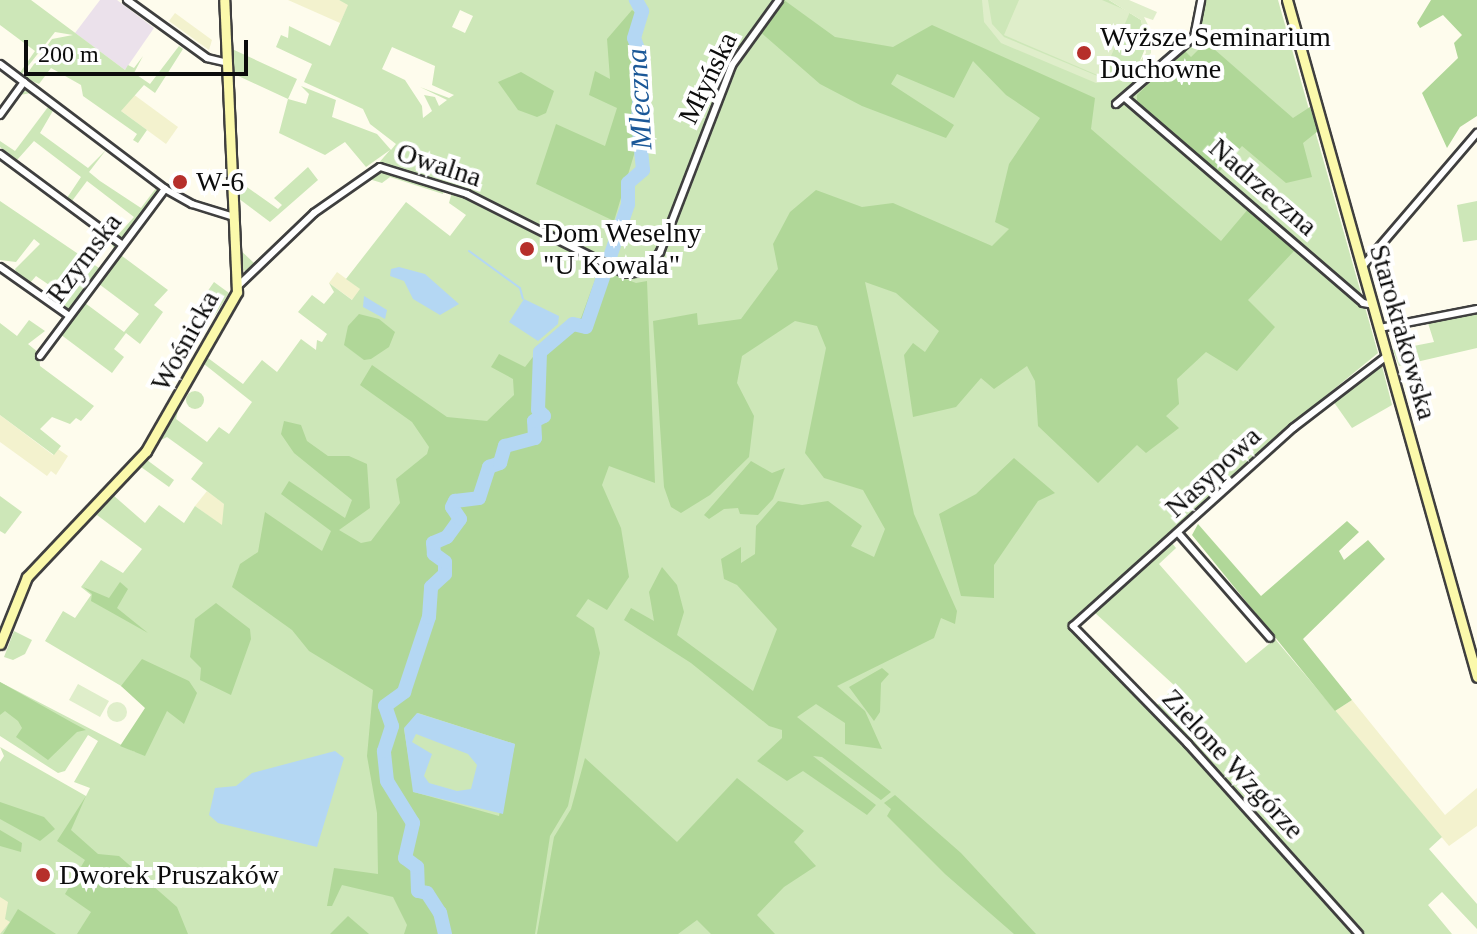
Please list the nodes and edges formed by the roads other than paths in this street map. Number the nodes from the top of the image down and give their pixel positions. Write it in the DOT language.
graph roads {
  1 [pos="127,0"];
  2 [pos="224,0"];
  3 [pos="779,0"];
  4 [pos="1201,0"];
  5 [pos="1287,0"];
  6 [pos="225,62"];
  7 [pos="0,64"];
  8 [pos="24,82"];
  9 [pos="1125,98"];
  10 [pos="1116,104"];
  11 [pos="0,115"];
  12 [pos="1477,133"];
  13 [pos="0,154"];
  14 [pos="165,189"];
  15 [pos="231,216"];
  16 [pos="121,244"];
  17 [pos="0,267"];
  18 [pos="1362,267"];
  19 [pos="650,268"];
  20 [pos="239,285"];
  21 [pos="1373,305"];
  22 [pos="1477,309"];
  23 [pos="68,315"];
  24 [pos="1380,328"];
  25 [pos="40,356"];
  26 [pos="1387,356"];
  27 [pos="1179,534"];
  28 [pos="1073,626"];
  29 [pos="1270,638"];
  30 [pos="0,644"];
  31 [pos="1477,677"];
  32 [pos="1359,934"];
  1 -- 6 [label="street"];
  2 -- 6 [label="street, Wośnicka"];
  3 -- 19 [label="street, Młyńska"];
  4 -- 9 [label="street"];
  5 -- 18 [label="street, Starokrakowska"];
  6 -- 15 [label="street, Wośnicka"];
  7 -- 8 [label="street"];
  8 -- 11 [label="street"];
  8 -- 14 [label="street"];
  9 -- 10 [label="street"];
  9 -- 21 [label="street, Nadrzeczna"];
  12 -- 18 [label="street"];
  13 -- 16 [label="street"];
  14 -- 15 [label="street"];
  14 -- 16 [label="street, Rzymska"];
  15 -- 20 [label="street, Wośnicka"];
  16 -- 23 [label="street, Rzymska"];
  17 -- 23 [label="street"];
  18 -- 21 [label="street, Starokrakowska"];
  19 -- 20 [label="street, Owalna"];
  20 -- 30 [label="street, Wośnicka"];
  21 -- 24 [label="street, Starokrakowska"];
  22 -- 24 [label="street"];
  23 -- 25 [label="street, Rzymska"];
  24 -- 26 [label="street, Starokrakowska"];
  26 -- 27 [label="street, Nasypowa"];
  26 -- 31 [label="street, Starokrakowska"];
  27 -- 28 [label="street, Nasypowa"];
  27 -- 29 [label="street"];
  28 -- 32 [label="street, Zielone Wzgórze"];
}
